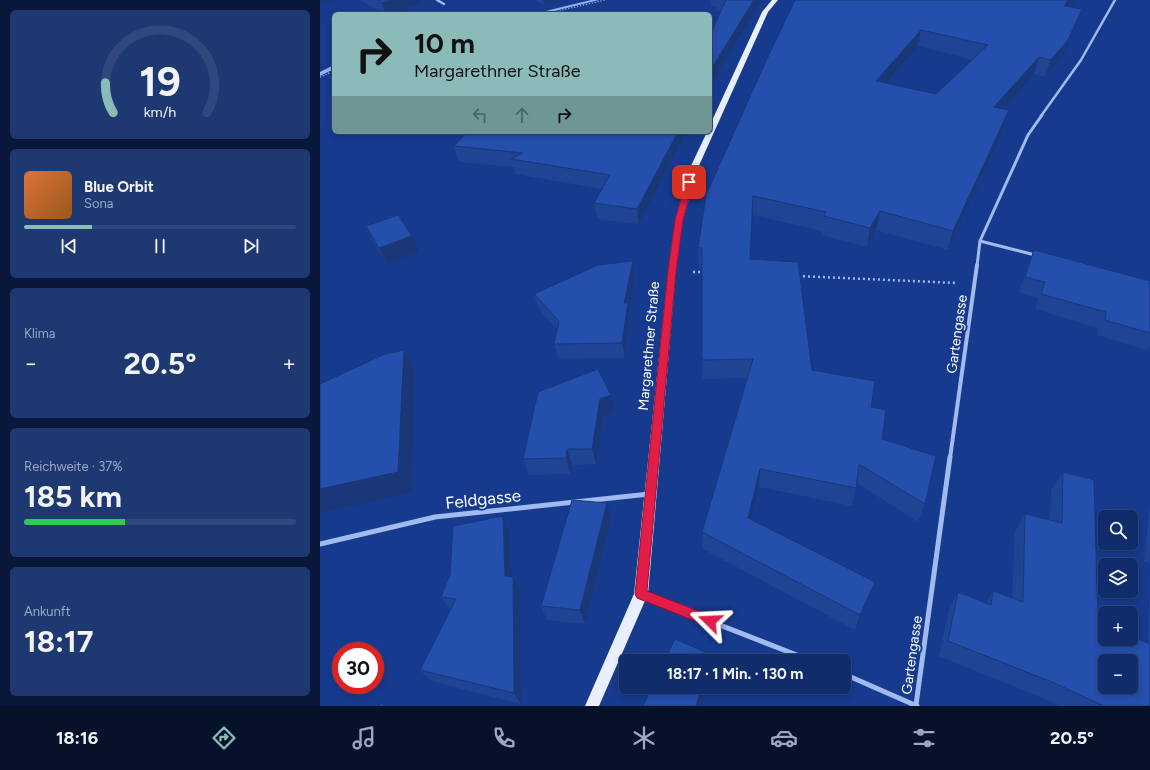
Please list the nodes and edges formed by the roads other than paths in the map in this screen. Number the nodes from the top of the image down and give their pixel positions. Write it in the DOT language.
graph roads {
  1 [pos="437,0"];
  2 [pos="775,0"];
  3 [pos="1115,0"];
  4 [pos="444,4"];
  5 [pos="712,128"];
  6 [pos="709,134"];
  7 [pos="980,241"];
  8 [pos="1042,257"];
  9 [pos="651,494"];
  10 [pos="320,544"];
  11 [pos="641,594"];
  12 [pos="794,654"];
  13 [pos="851,677"];
  14 [pos="592,706"];
  15 [pos="917,706"];
  1 -- 4 [label="street"];
  2 -- 5 [label="main road, Margarethner Straße"];
  3 -- 7 [label="street, Gartengasse"];
  6 -- 9 [label="main road, Margarethner Straße"];
  7 -- 8 [label="street"];
  7 -- 15 [label="street, Gartengasse"];
  9 -- 10 [label="street, Feldgasse"];
  9 -- 11 [label="main road, Margarethner Straße"];
  11 -- 12 [label="street"];
  11 -- 14 [label="main road, Margarethner Straße"];
  13 -- 15 [label="street"];
}
